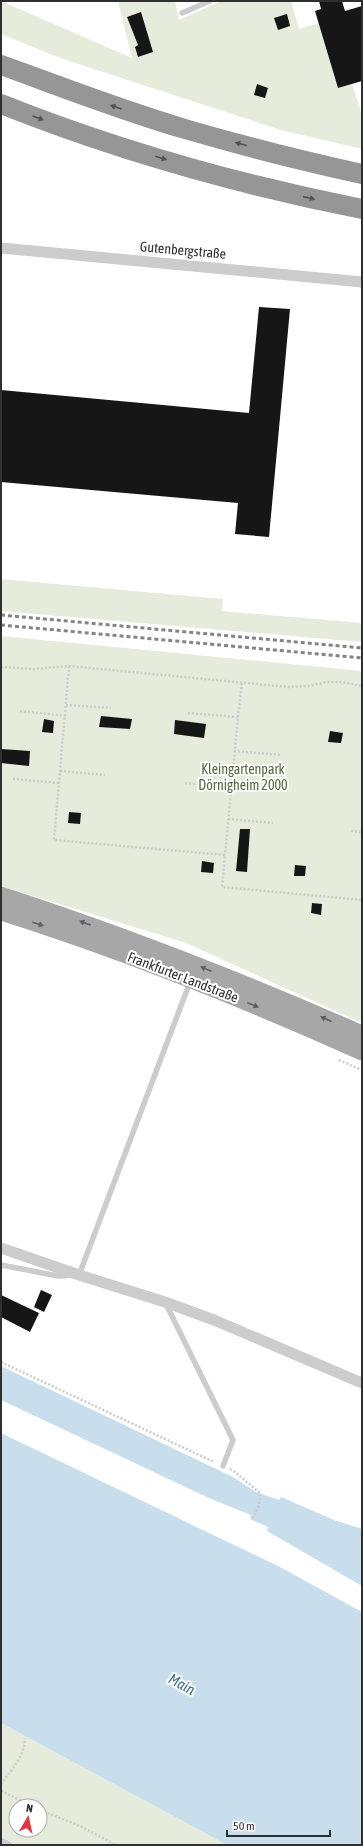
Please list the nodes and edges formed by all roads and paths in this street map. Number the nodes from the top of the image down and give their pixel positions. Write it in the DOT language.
graph roads {
  1 [pos="210,1"];
  2 [pos="182,13"];
  3 [pos="1,65"];
  4 [pos="1,104"];
  5 [pos="362,174"];
  6 [pos="362,210"];
  7 [pos="1,248"];
  8 [pos="362,282"];
  9 [pos="69,666"];
  10 [pos="1,667"];
  11 [pos="242,683"];
  12 [pos="362,686"];
  13 [pos="66,705"];
  14 [pos="111,708"];
  15 [pos="20,711"];
  16 [pos="188,713"];
  17 [pos="66,716"];
  18 [pos="238,717"];
  19 [pos="234,751"];
  20 [pos="282,755"];
  21 [pos="60,771"];
  22 [pos="105,775"];
  23 [pos="13,779"];
  24 [pos="59,783"];
  25 [pos="185,783"];
  26 [pos="231,788"];
  27 [pos="228,819"];
  28 [pos="273,823"];
  29 [pos="351,831"];
  30 [pos="362,832"];
  31 [pos="225,855"];
  32 [pos="1,895"];
  33 [pos="362,900"];
  34 [pos="1,912"];
  35 [pos="190,980"];
  36 [pos="362,1034"];
  37 [pos="362,1052"];
  38 [pos="1,1248"];
  39 [pos="1,1265"];
  40 [pos="80,1276"];
  41 [pos="165,1302"];
  42 [pos="1,1362"];
  43 [pos="362,1384"];
  44 [pos="223,1466"];
  45 [pos="252,1520"];
  46 [pos="25,1738"];
  47 [pos="1,1784"];
  48 [pos="1,1791"];
  49 [pos="15,1798"];
  50 [pos="48,1813"];
  51 [pos="1,1840"];
  52 [pos="10,1845"];
  53 [pos="116,1845"];
  1 -- 2 [label="lane"];
  5 -- 3 [label="highway, one-way"];
  4 -- 6 [label="highway, one-way"];
  7 -- 8 [label="street, Gutenbergstraße"];
  9 -- 10 [label="path"];
  9 -- 11 [label="path"];
  9 -- 13 [label="path"];
  11 -- 12 [label="path"];
  11 -- 18 [label="path"];
  13 -- 14 [label="path"];
  13 -- 17 [label="path"];
  15 -- 17 [label="path"];
  16 -- 18 [label="path"];
  17 -- 21 [label="path"];
  18 -- 19 [label="path"];
  19 -- 20 [label="path"];
  19 -- 26 [label="path"];
  21 -- 22 [label="path"];
  21 -- 24 [label="path"];
  23 -- 24 [label="path"];
  24 -- 31 [label="path"];
  25 -- 26 [label="path"];
  26 -- 27 [label="path"];
  27 -- 28 [label="path"];
  27 -- 31 [label="path"];
  29 -- 30 [label="path"];
  31 -- 33 [label="path"];
  36 -- 32 [label="main road, Frankfurter Landstraße, one-way"];
  34 -- 35 [label="main road, Frankfurter Landstraße, one-way"];
  35 -- 37 [label="main road, Frankfurter Landstraße, one-way"];
  35 -- 40 [label="lane"];
  38 -- 40 [label="street"];
  39 -- 40 [label="lane"];
  40 -- 41 [label="street"];
  41 -- 43 [label="street"];
  41 -- 44 [label="lane"];
  42 -- 44 [label="path"];
  44 -- 45 [label="path"];
  46 -- 47 [label="path"];
  48 -- 49 [label="path"];
  50 -- 53 [label="path"];
  51 -- 52 [label="lane"];
}
